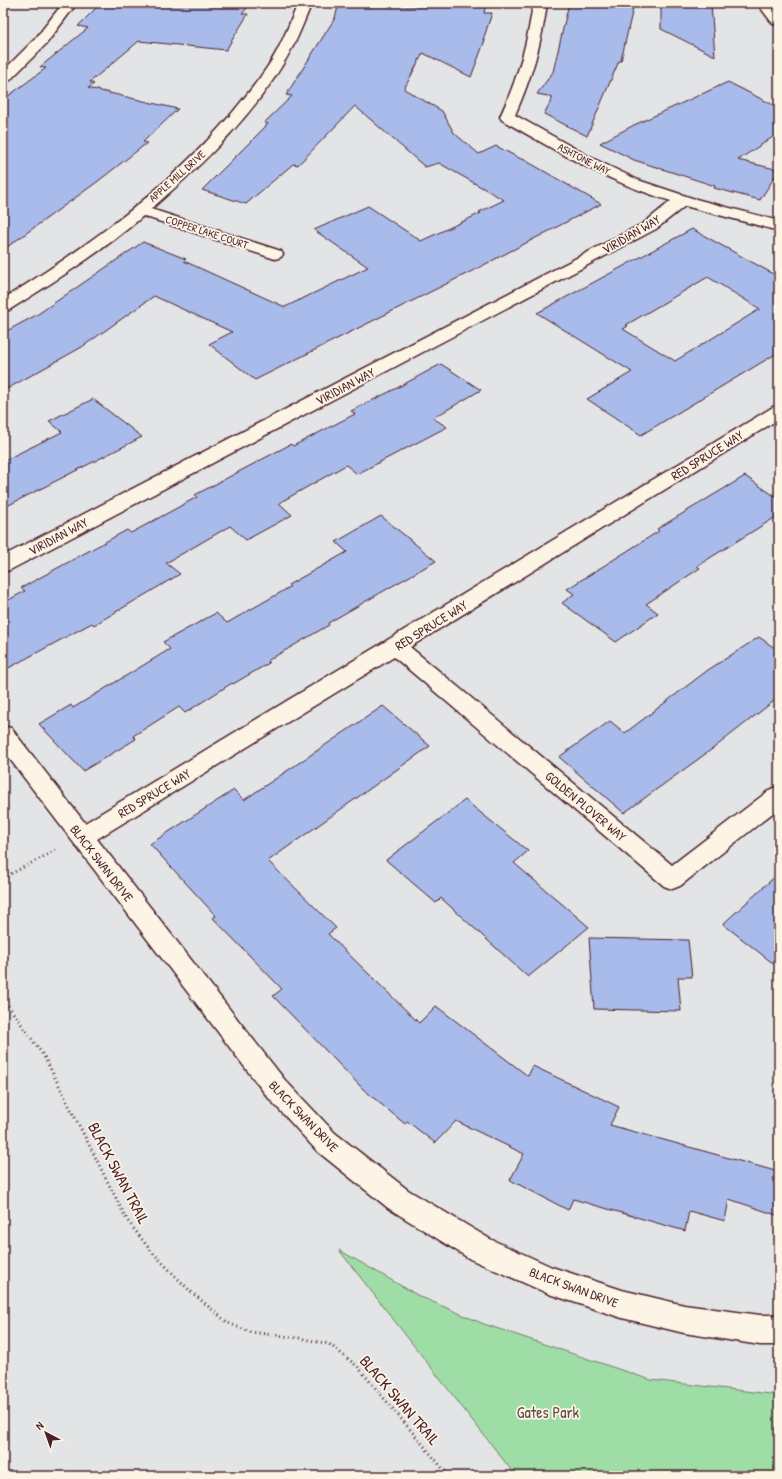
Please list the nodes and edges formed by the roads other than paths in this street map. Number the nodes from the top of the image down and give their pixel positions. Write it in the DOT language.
graph roads {
  1 [pos="70,3"];
  2 [pos="305,3"];
  3 [pos="540,3"];
  4 [pos="766,3"];
  5 [pos="778,21"];
  6 [pos="3,79"];
  7 [pos="682,200"];
  8 [pos="140,210"];
  9 [pos="779,226"];
  10 [pos="274,254"];
  11 [pos="3,306"];
  12 [pos="779,411"];
  13 [pos="3,565"];
  14 [pos="395,646"];
  15 [pos="3,734"];
  16 [pos="779,795"];
  17 [pos="82,837"];
  18 [pos="779,1330"];
  1 -- 6 [label="street"];
  2 -- 8 [label="street, APPLE MILL DRIVE"];
  3 -- 7 [label="street, ASHTONE WAY"];
  4 -- 5 [label="street"];
  7 -- 9 [label="street, ASHTONE WAY"];
  7 -- 13 [label="street, VIRIDIAN WAY"];
  8 -- 10 [label="street, COPPER LAKE COURT"];
  8 -- 11 [label="street, APPLE MILL DRIVE"];
  12 -- 14 [label="street, RED SPRUCE WAY"];
  14 -- 16 [label="street, GOLDEN PLOVER WAY"];
  14 -- 17 [label="street, RED SPRUCE WAY"];
  15 -- 17 [label="street, BLACK SWAN DRIVE"];
  17 -- 18 [label="street, BLACK SWAN DRIVE"];
}
